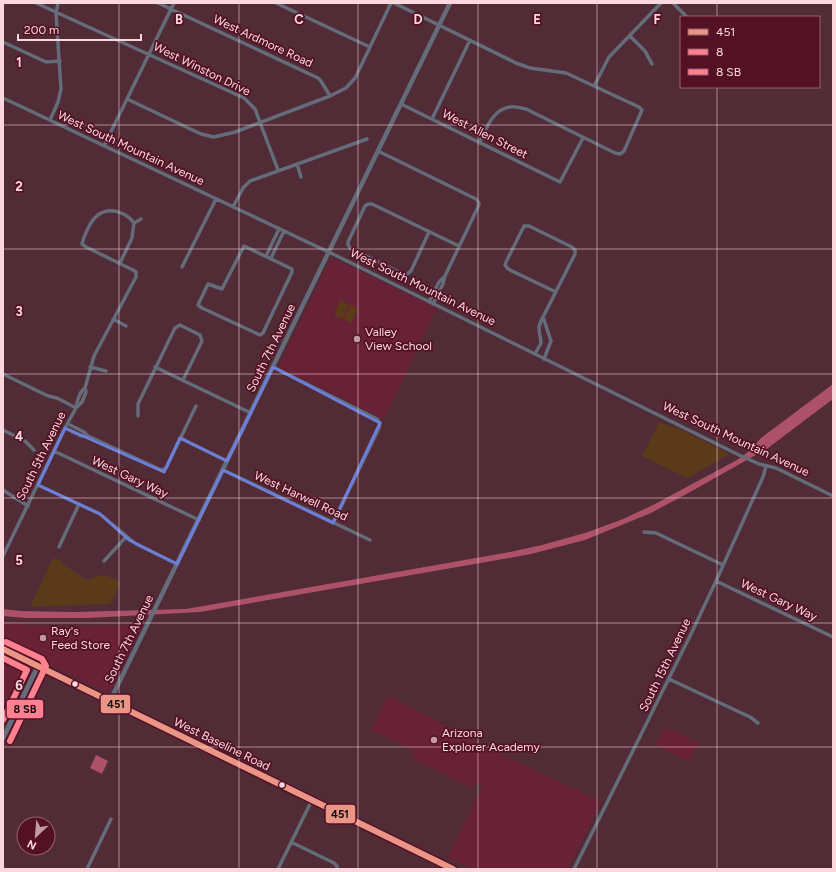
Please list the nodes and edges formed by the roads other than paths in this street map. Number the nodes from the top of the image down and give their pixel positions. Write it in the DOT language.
graph roads {
  1 [pos="36,3"];
  2 [pos="58,3"];
  3 [pos="158,3"];
  4 [pos="174,3"];
  5 [pos="276,3"];
  6 [pos="392,3"];
  7 [pos="450,3"];
  8 [pos="661,3"];
  9 [pos="673,3"];
  10 [pos="171,9"];
  11 [pos="56,12"];
  12 [pos="686,16"];
  13 [pos="440,25"];
  14 [pos="630,36"];
  15 [pos="470,40"];
  16 [pos="3,42"];
  17 [pos="370,47"];
  18 [pos="149,54"];
  19 [pos="60,61"];
  20 [pos="652,64"];
  21 [pos="594,86"];
  22 [pos="330,96"];
  23 [pos="3,98"];
  24 [pos="127,99"];
  25 [pos="401,104"];
  26 [pos="432,119"];
  27 [pos="50,120"];
  28 [pos="260,122"];
  29 [pos="367,138"];
  30 [pos="583,138"];
  31 [pos="479,143"];
  32 [pos="104,146"];
  33 [pos="378,151"];
  34 [pos="297,164"];
  35 [pos="278,170"];
  36 [pos="301,177"];
  37 [pos="216,199"];
  38 [pos="233,207"];
  39 [pos="141,219"];
  40 [pos="134,223"];
  41 [pos="279,229"];
  42 [pos="284,231"];
  43 [pos="429,232"];
  44 [pos="271,245"];
  45 [pos="459,246"];
  46 [pos="276,247"];
  47 [pos="329,252"];
  48 [pos="266,256"];
  49 [pos="271,258"];
  50 [pos="120,263"];
  51 [pos="182,267"];
  52 [pos="556,292"];
  53 [pos="431,303"];
  54 [pos="543,318"];
  55 [pos="113,319"];
  56 [pos="126,326"];
  57 [pos="551,339"];
  58 [pos="542,340"];
  59 [pos="535,354"];
  60 [pos="544,359"];
  61 [pos="90,367"];
  62 [pos="155,367"];
  63 [pos="273,367"];
  64 [pos="106,371"];
  65 [pos="3,374"];
  66 [pos="183,380"];
  67 [pos="85,388"];
  68 [pos="80,394"];
  69 [pos="84,396"];
  70 [pos="196,406"];
  71 [pos="76,408"];
  72 [pos="251,413"];
  73 [pos="138,416"];
  74 [pos="68,424"];
  75 [pos="65,428"];
  76 [pos="78,429"];
  77 [pos="3,430"];
  78 [pos="76,434"];
  79 [pos="88,436"];
  80 [pos="180,438"];
  81 [pos="34,450"];
  82 [pos="54,451"];
  83 [pos="227,461"];
  84 [pos="766,466"];
  85 [pos="223,470"];
  86 [pos="38,485"];
  87 [pos="3,490"];
  88 [pos="833,496"];
  89 [pos="79,504"];
  90 [pos="28,506"];
  91 [pos="199,520"];
  92 [pos="333,522"];
  93 [pos="644,532"];
  94 [pos="126,537"];
  95 [pos="370,540"];
  96 [pos="59,547"];
  97 [pos="3,556"];
  98 [pos="104,561"];
  99 [pos="178,564"];
  100 [pos="723,565"];
  101 [pos="716,581"];
  102 [pos="833,637"];
  103 [pos="3,649"];
  104 [pos="38,666"];
  105 [pos="669,679"];
  106 [pos="110,701"];
  107 [pos="758,723"];
  108 [pos="3,738"];
  109 [pos="312,800"];
  110 [pos="111,819"];
  111 [pos="291,842"];
  112 [pos="337,868"];
  113 [pos="87,869"];
  114 [pos="278,869"];
  115 [pos="453,869"];
  116 [pos="574,869"];
  1 -- 11 [label="street, West Winston Drive"];
  2 -- 11 [label="street"];
  3 -- 10 [label="street, West Ardmore Road"];
  4 -- 10 [label="street"];
  5 -- 17 [label="street"];
  6 -- 13 [label="street"];
  6 -- 17 [label="street"];
  7 -- 13 [label="street, South 7th Avenue"];
  8 -- 14 [label="street"];
  9 -- 12 [label="street"];
  10 -- 18 [label="street"];
  10 -- 22 [label="street, West Ardmore Road"];
  11 -- 18 [label="street, West Winston Drive"];
  11 -- 19 [label="street"];
  13 -- 15 [label="street"];
  13 -- 25 [label="street, South 7th Avenue"];
  14 -- 20 [label="street"];
  14 -- 21 [label="street"];
  15 -- 21 [label="street"];
  15 -- 26 [label="street"];
  16 -- 19 [label="street"];
  17 -- 22 [label="street"];
  18 -- 24 [label="street"];
  18 -- 28 [label="street, West Winston Drive"];
  19 -- 27 [label="street"];
  21 -- 30 [label="street"];
  22 -- 28 [label="street"];
  23 -- 27 [label="street, West South Mountain Avenue"];
  24 -- 28 [label="street"];
  24 -- 32 [label="street"];
  25 -- 26 [label="street, West Allen Street"];
  25 -- 33 [label="street, South 7th Avenue"];
  26 -- 31 [label="street, West Allen Street"];
  27 -- 32 [label="street, West South Mountain Avenue"];
  28 -- 35 [label="street, West Winston Drive"];
  29 -- 34 [label="street"];
  30 -- 31 [label="street"];
  30 -- 31 [label="street, West Allen Street"];
  32 -- 37 [label="street, West South Mountain Avenue"];
  33 -- 45 [label="street"];
  33 -- 47 [label="street, South 7th Avenue"];
  34 -- 35 [label="street"];
  34 -- 36 [label="street"];
  35 -- 38 [label="street"];
  37 -- 38 [label="street, West South Mountain Avenue"];
  37 -- 51 [label="street"];
  38 -- 41 [label="street, West South Mountain Avenue"];
  39 -- 40 [label="street"];
  40 -- 50 [label="street"];
  40 -- 50 [label="street"];
  41 -- 42 [label="street, West South Mountain Avenue"];
  41 -- 44 [label="street"];
  42 -- 46 [label="street"];
  42 -- 47 [label="street, West South Mountain Avenue"];
  43 -- 43 [label="street"];
  43 -- 45 [label="street"];
  44 -- 46 [label="street"];
  44 -- 48 [label="street"];
  45 -- 53 [label="street"];
  46 -- 49 [label="street"];
  47 -- 53 [label="street, West South Mountain Avenue"];
  47 -- 63 [label="street, South 7th Avenue"];
  48 -- 49 [label="street"];
  48 -- 49 [label="street"];
  50 -- 55 [label="street, South 5th Avenue"];
  52 -- 52 [label="street"];
  52 -- 54 [label="street"];
  53 -- 59 [label="street, West South Mountain Avenue"];
  54 -- 57 [label="street"];
  54 -- 58 [label="street"];
  55 -- 56 [label="street"];
  55 -- 61 [label="street, South 5th Avenue"];
  57 -- 58 [label="street"];
  57 -- 60 [label="street"];
  58 -- 59 [label="street"];
  59 -- 60 [label="street, West South Mountain Avenue"];
  60 -- 84 [label="street, West South Mountain Avenue"];
  61 -- 64 [label="street"];
  61 -- 67 [label="street, South 5th Avenue"];
  62 -- 66 [label="street"];
  62 -- 66 [label="street"];
  62 -- 73 [label="street"];
  63 -- 72 [label="street, South 7th Avenue"];
  63 -- 92 [label="street"];
  65 -- 71 [label="street"];
  66 -- 72 [label="street"];
  67 -- 68 [label="street, South 5th Avenue"];
  67 -- 69 [label="street, South 5th Avenue"];
  68 -- 69 [label="street"];
  68 -- 71 [label="street, South 5th Avenue"];
  69 -- 71 [label="street, South 5th Avenue"];
  70 -- 80 [label="street"];
  71 -- 74 [label="street, South 5th Avenue"];
  72 -- 83 [label="street, South 7th Avenue"];
  74 -- 75 [label="street, South 5th Avenue"];
  74 -- 76 [label="street"];
  75 -- 78 [label="street"];
  75 -- 82 [label="street, South 5th Avenue"];
  76 -- 78 [label="street"];
  76 -- 79 [label="street"];
  77 -- 81 [label="street"];
  78 -- 79 [label="street"];
  79 -- 80 [label="street"];
  80 -- 83 [label="street"];
  82 -- 86 [label="street, South 5th Avenue"];
  82 -- 91 [label="street, West Gary Way"];
  83 -- 85 [label="street, South 7th Avenue"];
  84 -- 88 [label="street, West South Mountain Avenue"];
  84 -- 100 [label="street, South 15th Avenue"];
  85 -- 91 [label="street, South 7th Avenue"];
  85 -- 92 [label="street, West Harwell Road"];
  86 -- 89 [label="street"];
  86 -- 90 [label="street, South 5th Avenue"];
  87 -- 90 [label="street"];
  89 -- 94 [label="street"];
  89 -- 96 [label="street"];
  90 -- 97 [label="street, South 5th Avenue"];
  91 -- 99 [label="street, South 7th Avenue"];
  92 -- 95 [label="street, West Harwell Road"];
  93 -- 100 [label="street"];
  94 -- 98 [label="street"];
  94 -- 99 [label="street"];
  99 -- 106 [label="street, South 7th Avenue"];
  100 -- 101 [label="street, South 15th Avenue"];
  101 -- 102 [label="street, West Gary Way"];
  101 -- 105 [label="street, South 15th Avenue"];
  103 -- 104 [label="main road, West Baseline Road"];
  104 -- 106 [label="main road, West Baseline Road"];
  104 -- 108 [label="main road"];
  105 -- 107 [label="street"];
  105 -- 116 [label="street, South 15th Avenue"];
  106 -- 109 [label="main road, West Baseline Road"];
  109 -- 111 [label="street"];
  109 -- 115 [label="main road, West Baseline Road"];
  110 -- 113 [label="street"];
  111 -- 112 [label="street"];
  111 -- 114 [label="street"];
}
